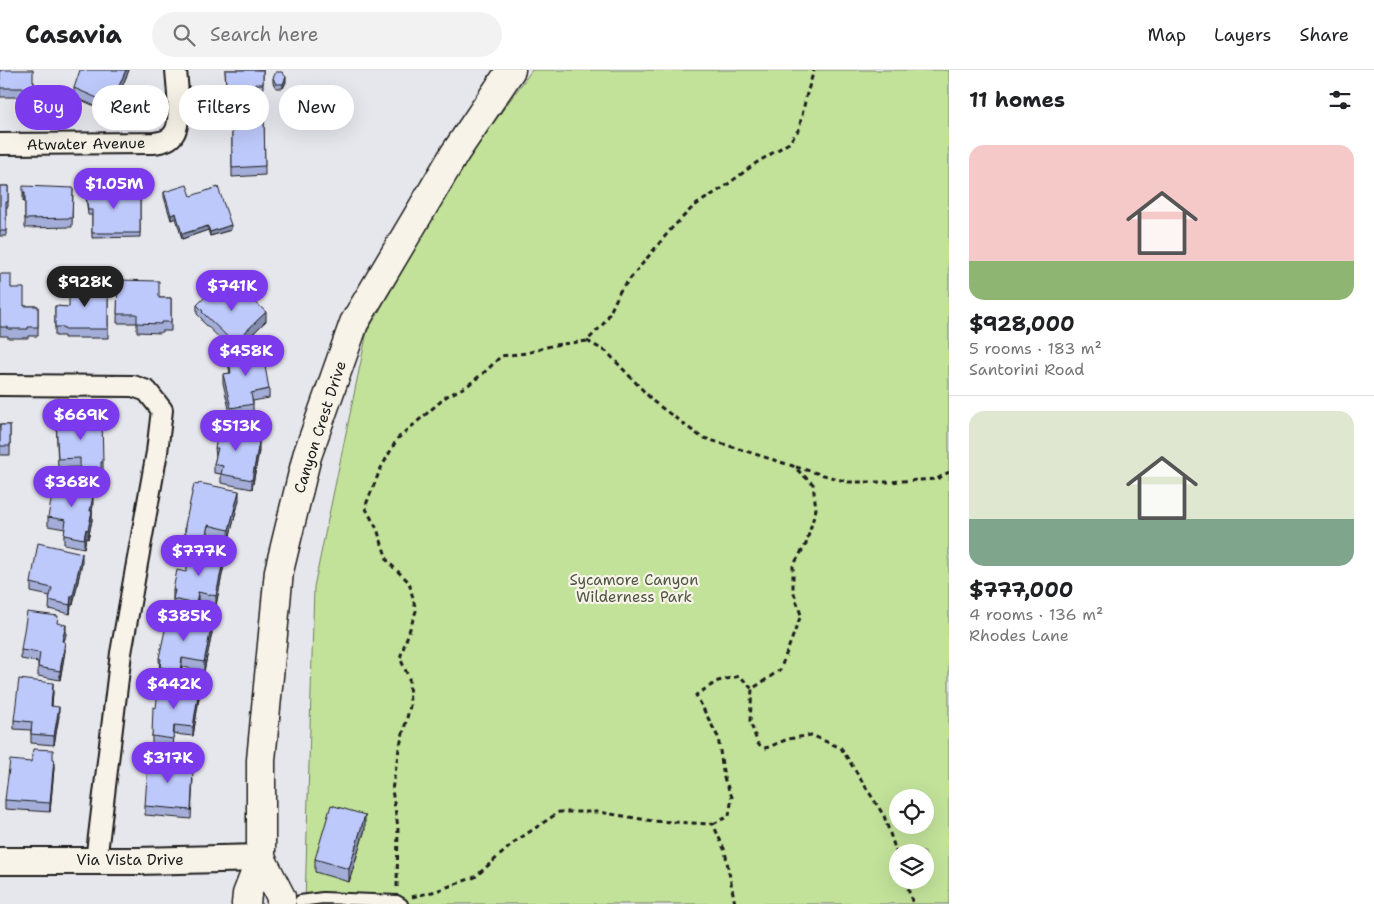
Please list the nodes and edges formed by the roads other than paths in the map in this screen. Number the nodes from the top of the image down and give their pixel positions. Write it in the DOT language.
graph roads {
  1 [pos="176,70"];
  2 [pos="511,70"];
  3 [pos="0,144"];
  4 [pos="0,385"];
  5 [pos="261,858"];
  6 [pos="96,860"];
  7 [pos="0,861"];
  8 [pos="290,903"];
  9 [pos="399,903"];
  10 [pos="246,904"];
  1 -- 3 [label="street, Atwater Avenue"];
  2 -- 5 [label="main road, Canyon Crest Drive"];
  4 -- 6 [label="street"];
  5 -- 6 [label="street, Via Vista Drive"];
  5 -- 8 [label="main road, Canyon Crest Drive"];
  5 -- 10 [label="main road, Canyon Crest Drive"];
  6 -- 7 [label="street, Via Vista Drive"];
  8 -- 9 [label="lane"];
}
